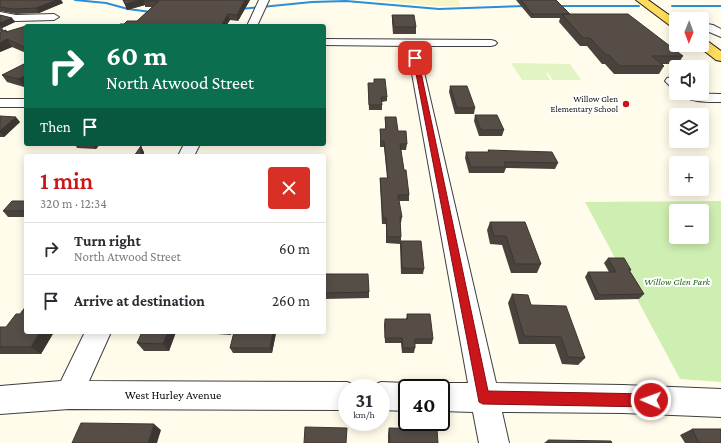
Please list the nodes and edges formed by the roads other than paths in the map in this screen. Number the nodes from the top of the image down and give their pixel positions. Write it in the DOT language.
graph roads {
  1 [pos="641,0"];
  2 [pos="655,0"];
  3 [pos="262,5"];
  4 [pos="673,12"];
  5 [pos="0,15"];
  6 [pos="54,17"];
  7 [pos="669,19"];
  8 [pos="253,24"];
  9 [pos="709,27"];
  10 [pos="709,29"];
  11 [pos="721,34"];
  12 [pos="326,42"];
  13 [pos="412,43"];
  14 [pos="491,43"];
  15 [pos="721,45"];
  16 [pos="709,48"];
  17 [pos="721,57"];
  18 [pos="709,97"];
  19 [pos="721,98"];
  20 [pos="0,103"];
  21 [pos="24,103"];
  22 [pos="97,334"];
  23 [pos="69,395"];
  24 [pos="338,396"];
  25 [pos="450,397"];
  26 [pos="483,397"];
  27 [pos="0,400"];
  28 [pos="721,403"];
  29 [pos="494,443"];
  1 -- 7 [label="main road"];
  2 -- 4 [label="main road"];
  3 -- 8 [label="street"];
  5 -- 6 [label="street"];
  9 -- 11 [label="street"];
  10 -- 15 [label="main road"];
  12 -- 13 [label="street"];
  13 -- 14 [label="street"];
  13 -- 26 [label="street"];
  16 -- 17 [label="main road"];
  18 -- 19 [label="street"];
  20 -- 21 [label="street"];
  22 -- 23 [label="street"];
  23 -- 24 [label="street, West Hurley Avenue"];
  23 -- 27 [label="street, West Hurley Avenue"];
  25 -- 26 [label="street"];
  26 -- 28 [label="street"];
  26 -- 29 [label="street"];
}
